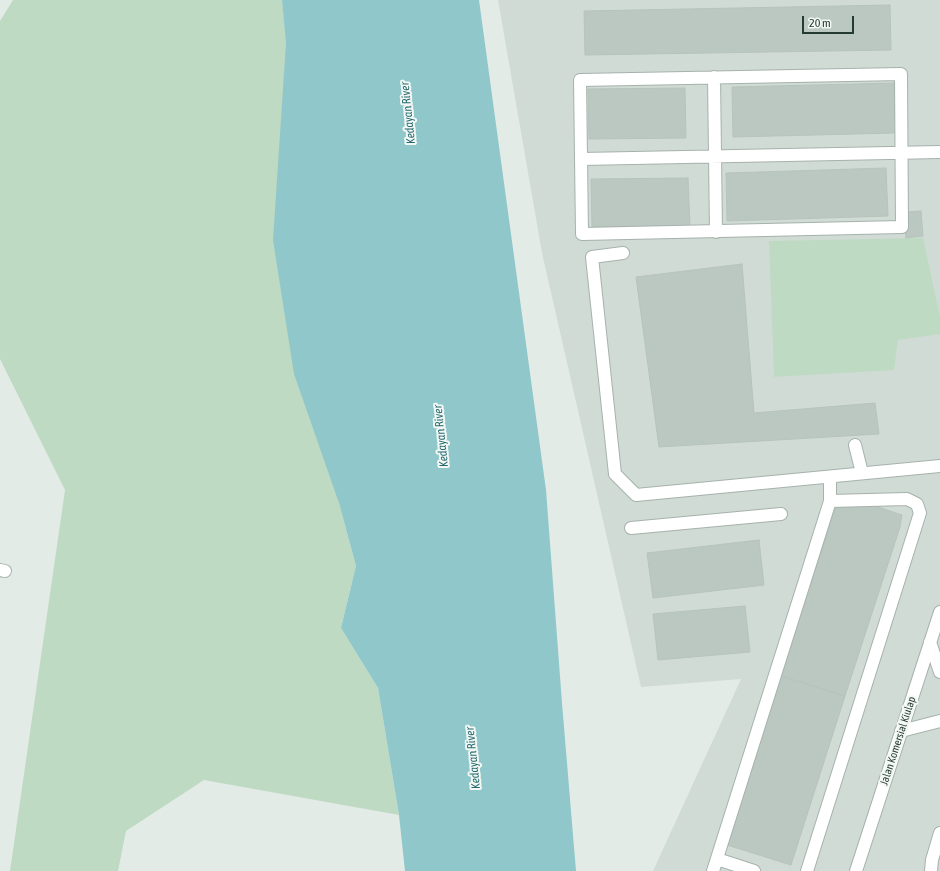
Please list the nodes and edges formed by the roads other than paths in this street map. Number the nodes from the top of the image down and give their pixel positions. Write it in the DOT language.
graph roads {
  1 [pos="714,77"];
  2 [pos="902,152"];
  3 [pos="940,152"];
  4 [pos="715,155"];
  5 [pos="582,159"];
  6 [pos="716,232"];
  7 [pos="623,253"];
  8 [pos="855,445"];
  9 [pos="940,466"];
  10 [pos="862,473"];
  11 [pos="830,477"];
  12 [pos="830,501"];
  13 [pos="781,514"];
  14 [pos="631,528"];
  15 [pos="940,612"];
  16 [pos="930,642"];
  17 [pos="940,672"];
  18 [pos="940,721"];
  19 [pos="901,731"];
  20 [pos="940,833"];
  21 [pos="715,865"];
  22 [pos="754,871"];
  23 [pos="807,871"];
  24 [pos="856,871"];
  25 [pos="931,871"];
  1 -- 2 [label="street"];
  1 -- 4 [label="street"];
  1 -- 5 [label="street"];
  2 -- 3 [label="street"];
  2 -- 4 [label="street"];
  2 -- 6 [label="street"];
  4 -- 5 [label="street"];
  4 -- 6 [label="street"];
  5 -- 6 [label="street"];
  7 -- 11 [label="street"];
  8 -- 10 [label="street"];
  9 -- 10 [label="street"];
  10 -- 11 [label="street"];
  11 -- 12 [label="street"];
  12 -- 21 [label="street"];
  12 -- 23 [label="street"];
  13 -- 14 [label="street"];
  15 -- 16 [label="street, Jalan Komersial Kiulap"];
  16 -- 17 [label="street"];
  16 -- 19 [label="street, Jalan Komersial Kiulap"];
  18 -- 19 [label="street"];
  19 -- 24 [label="street, Jalan Komersial Kiulap"];
  20 -- 25 [label="street"];
  21 -- 22 [label="street"];
}
